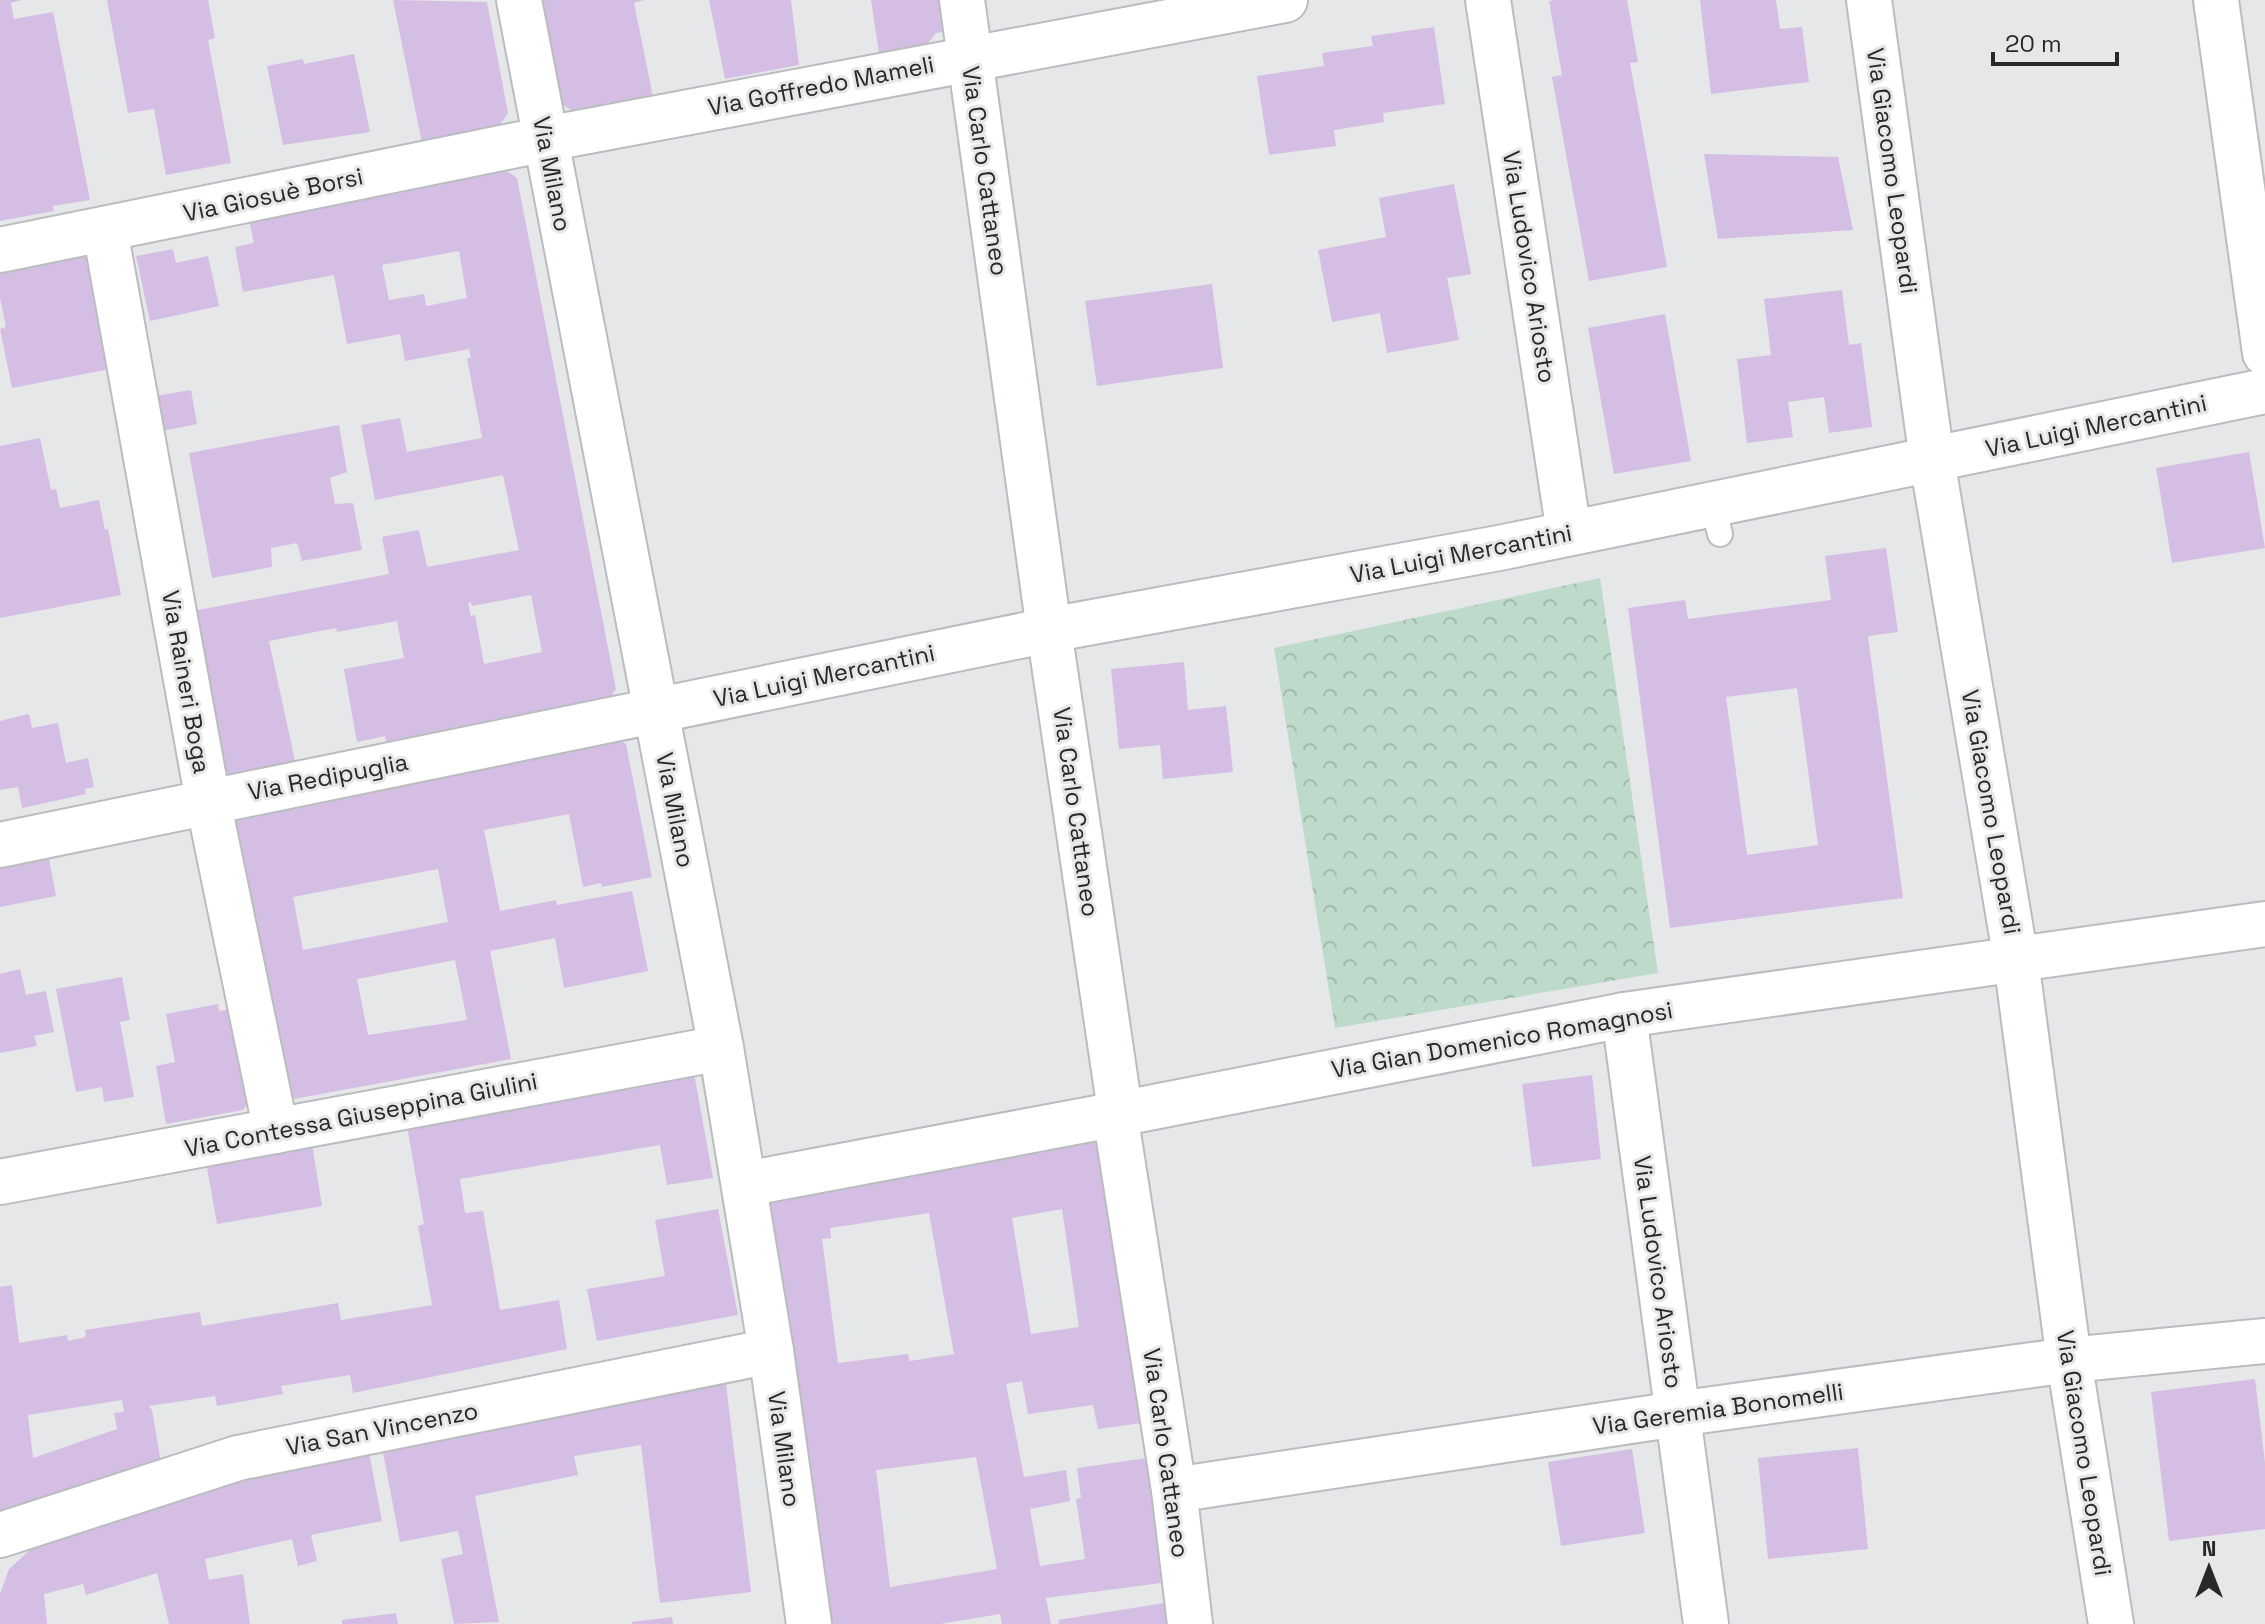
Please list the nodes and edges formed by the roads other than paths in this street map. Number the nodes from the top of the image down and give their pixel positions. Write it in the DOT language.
graph roads {
  1 [pos="519,0"];
  2 [pos="962,0"];
  3 [pos="1285,0"];
  4 [pos="1488,0"];
  5 [pos="1869,0"];
  6 [pos="2216,0"];
  7 [pos="970,58"];
  8 [pos="546,139"];
  9 [pos="105,230"];
  10 [pos="0,250"];
  11 [pos="2265,353"];
  12 [pos="2265,391"];
  13 [pos="1932,460"];
  14 [pos="1569,533"];
  15 [pos="1049,630"];
  16 [pos="655,711"];
  17 [pos="208,801"];
  18 [pos="0,845"];
  19 [pos="2265,924"];
  20 [pos="2016,960"];
  21 [pos="1624,1015"];
  22 [pos="721,1048"];
  23 [pos="1118,1114"];
  24 [pos="276,1131"];
  25 [pos="0,1182"];
  26 [pos="745,1184"];
  27 [pos="2265,1341"];
  28 [pos="771,1351"];
  29 [pos="2069,1360"];
  30 [pos="1677,1414"];
  31 [pos="1174,1490"];
  32 [pos="0,1535"];
  33 [pos="809,1624"];
  34 [pos="1190,1624"];
  35 [pos="1706,1624"];
  36 [pos="2111,1624"];
  1 -- 8 [label="street, Via Milano"];
  2 -- 7 [label="street, Via Carlo Cattaneo"];
  3 -- 7 [label="street, Via Goffredo Mameli"];
  4 -- 14 [label="street, Via Ludovico Ariosto"];
  5 -- 13 [label="street, Via Giacomo Leopardi"];
  6 -- 11 [label="street"];
  7 -- 8 [label="street, Via Goffredo Mameli"];
  7 -- 15 [label="street, Via Carlo Cattaneo"];
  8 -- 9 [label="street, Via Giosuè Borsi"];
  8 -- 16 [label="street, Via Milano"];
  9 -- 10 [label="street, Via Giosuè Borsi"];
  9 -- 17 [label="street, Via Raineri Boga"];
  12 -- 13 [label="street, Via Luigi Mercantini"];
  13 -- 14 [label="street, Via Luigi Mercantini"];
  13 -- 20 [label="street, Via Giacomo Leopardi"];
  14 -- 15 [label="street, Via Luigi Mercantini"];
  15 -- 16 [label="street, Via Luigi Mercantini"];
  15 -- 23 [label="street, Via Carlo Cattaneo"];
  16 -- 17 [label="street, Via Redipuglia"];
  16 -- 22 [label="street, Via Milano"];
  17 -- 18 [label="street, Via Redipuglia"];
  17 -- 24 [label="street, Via Raineri Boga"];
  19 -- 20 [label="street, Via Gian Domenico Romagnosi"];
  20 -- 21 [label="street, Via Gian Domenico Romagnosi"];
  20 -- 29 [label="street, Via Giacomo Leopardi"];
  21 -- 23 [label="street, Via Gian Domenico Romagnosi"];
  21 -- 30 [label="street, Via Ludovico Ariosto"];
  22 -- 24 [label="street, Via Contessa Giuseppina Giulini"];
  22 -- 26 [label="street, Via Milano"];
  23 -- 26 [label="street, Via Gian Domenico Romagnosi"];
  23 -- 31 [label="street, Via Carlo Cattaneo"];
  24 -- 25 [label="street, Via Contessa Giuseppina Giulini"];
  26 -- 28 [label="street, Via Milano"];
  27 -- 29 [label="street, Via Geremia Bonomelli"];
  28 -- 32 [label="street, Via San Vincenzo"];
  28 -- 33 [label="street, Via Milano"];
  29 -- 30 [label="street, Via Geremia Bonomelli"];
  29 -- 36 [label="street, Via Giacomo Leopardi"];
  30 -- 31 [label="street, Via Geremia Bonomelli"];
  30 -- 35 [label="street, Via Ludovico Ariosto"];
  31 -- 34 [label="street, Via Carlo Cattaneo"];
}
